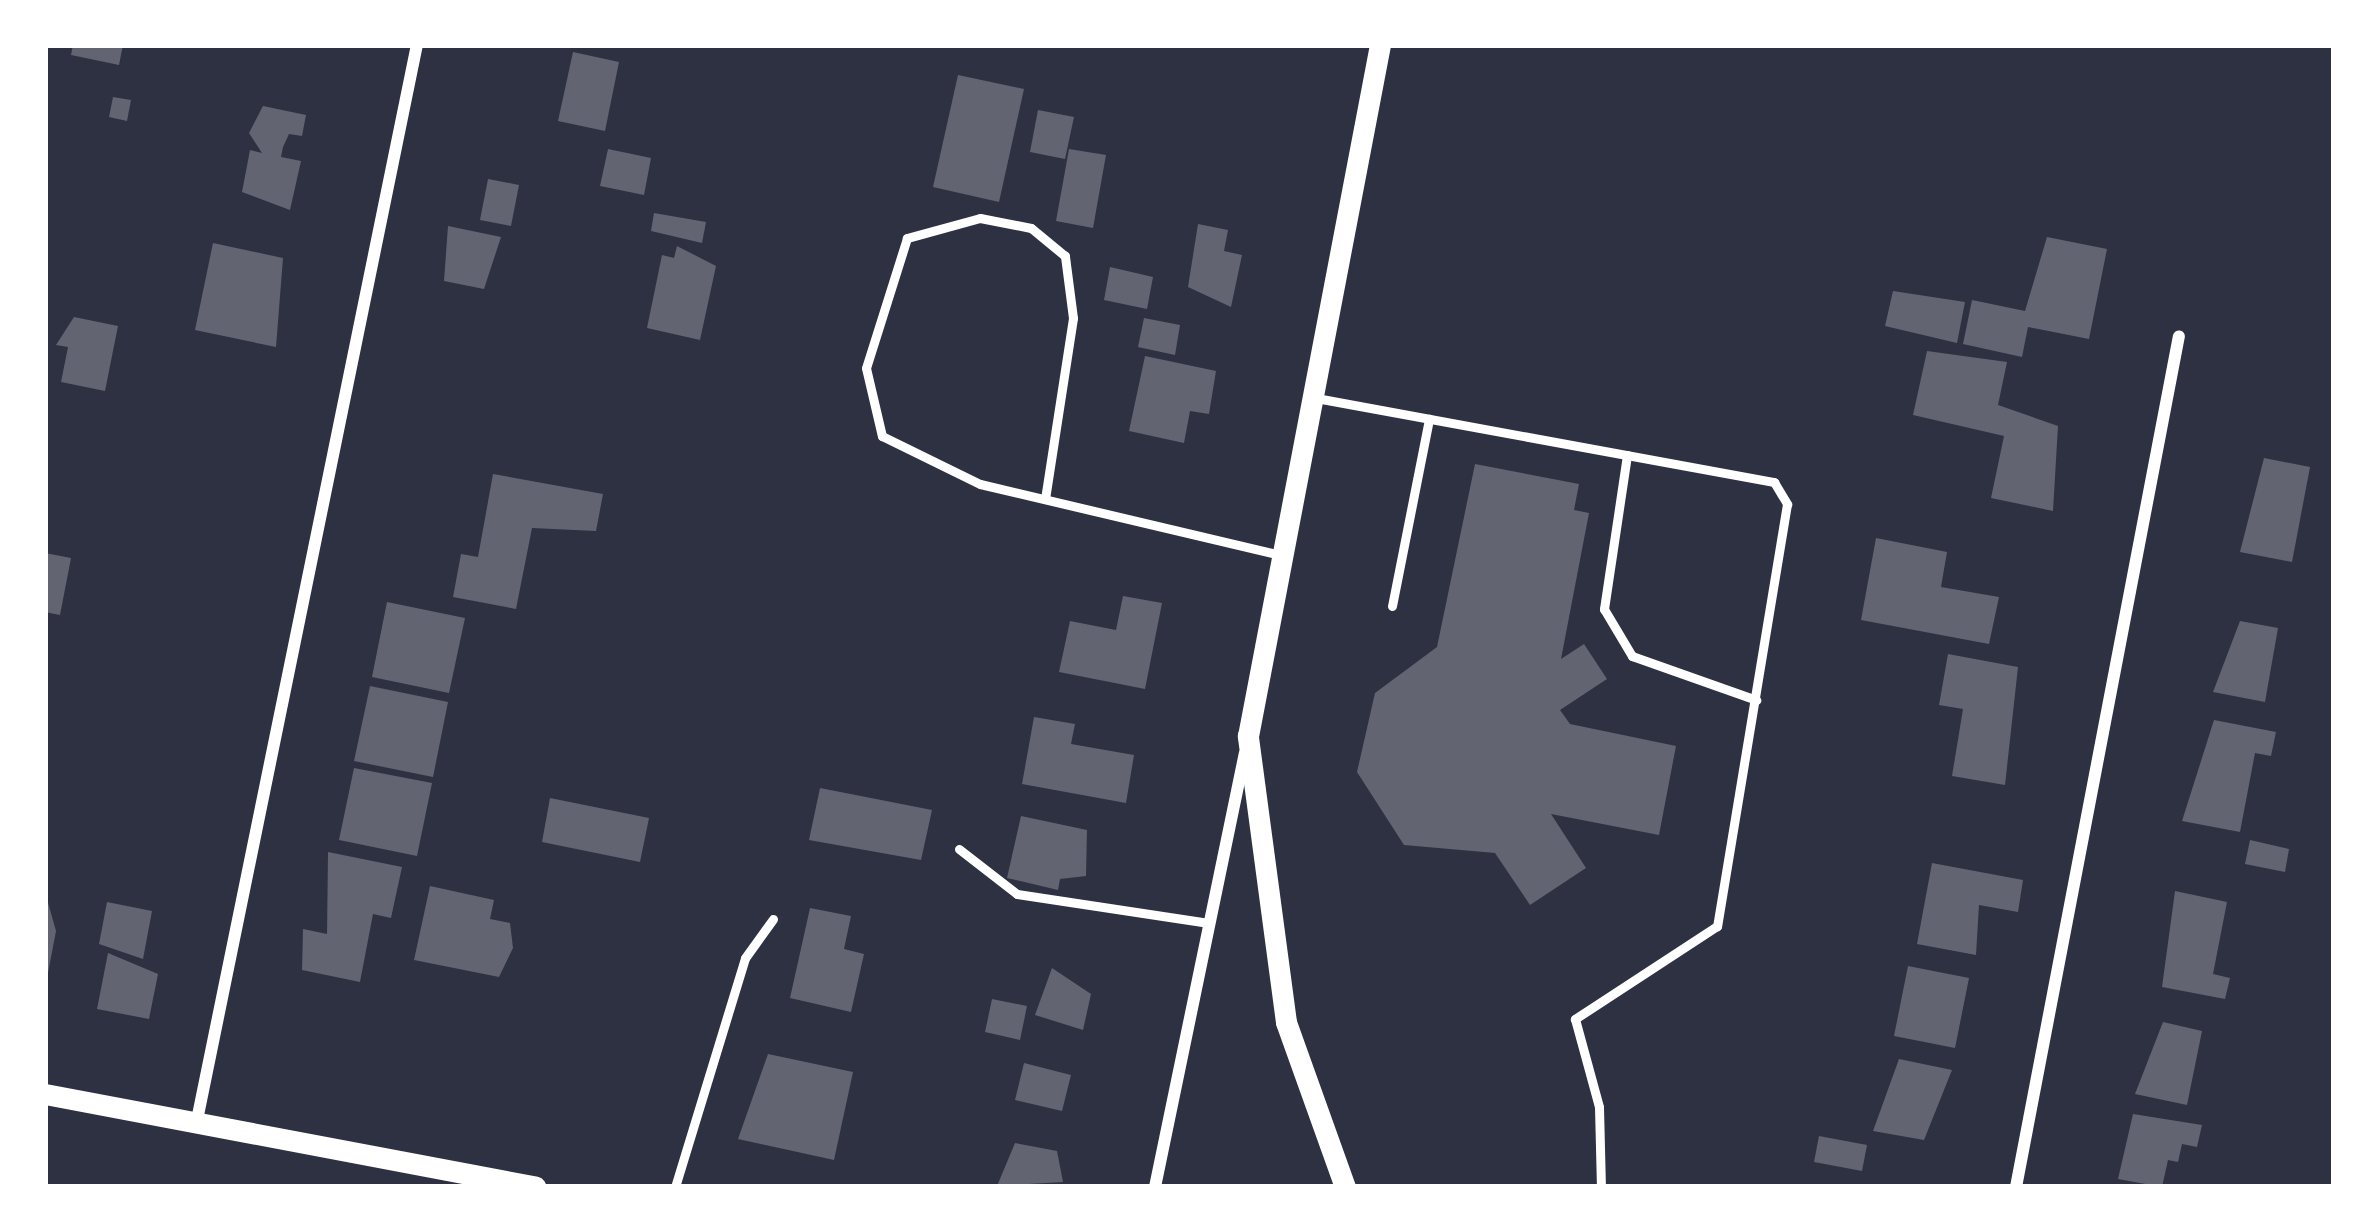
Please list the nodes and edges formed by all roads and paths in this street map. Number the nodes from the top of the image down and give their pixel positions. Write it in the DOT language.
graph roads {
  1 [pos="416,45"];
  2 [pos="1380,45"];
  3 [pos="2179,337"];
  4 [pos="1309,397"];
  5 [pos="1429,419"];
  6 [pos="1627,455"];
  7 [pos="1045,499"];
  8 [pos="1281,555"];
  9 [pos="1392,606"];
  10 [pos="1756,700"];
  11 [pos="1248,736"];
  12 [pos="959,849"];
  13 [pos="773,919"];
  14 [pos="1209,922"];
  15 [pos="45,1094"];
  16 [pos="196,1126"];
  17 [pos="535,1187"];
  18 [pos="675,1187"];
  19 [pos="1155,1187"];
  20 [pos="1345,1187"];
  21 [pos="1601,1187"];
  22 [pos="2016,1187"];
  1 -- 16 [label="street"];
  2 -- 4 [label="street"];
  3 -- 22 [label="street"];
  4 -- 5 [label="lane"];
  4 -- 8 [label="street"];
  5 -- 6 [label="lane"];
  5 -- 9 [label="lane"];
  6 -- 10 [label="lane"];
  6 -- 10 [label="lane"];
  7 -- 7 [label="lane"];
  7 -- 8 [label="lane"];
  8 -- 11 [label="street"];
  10 -- 21 [label="lane"];
  11 -- 14 [label="street"];
  11 -- 20 [label="street"];
  12 -- 14 [label="lane"];
  13 -- 18 [label="lane"];
  14 -- 19 [label="street"];
  15 -- 16 [label="street"];
  16 -- 17 [label="street"];
}
